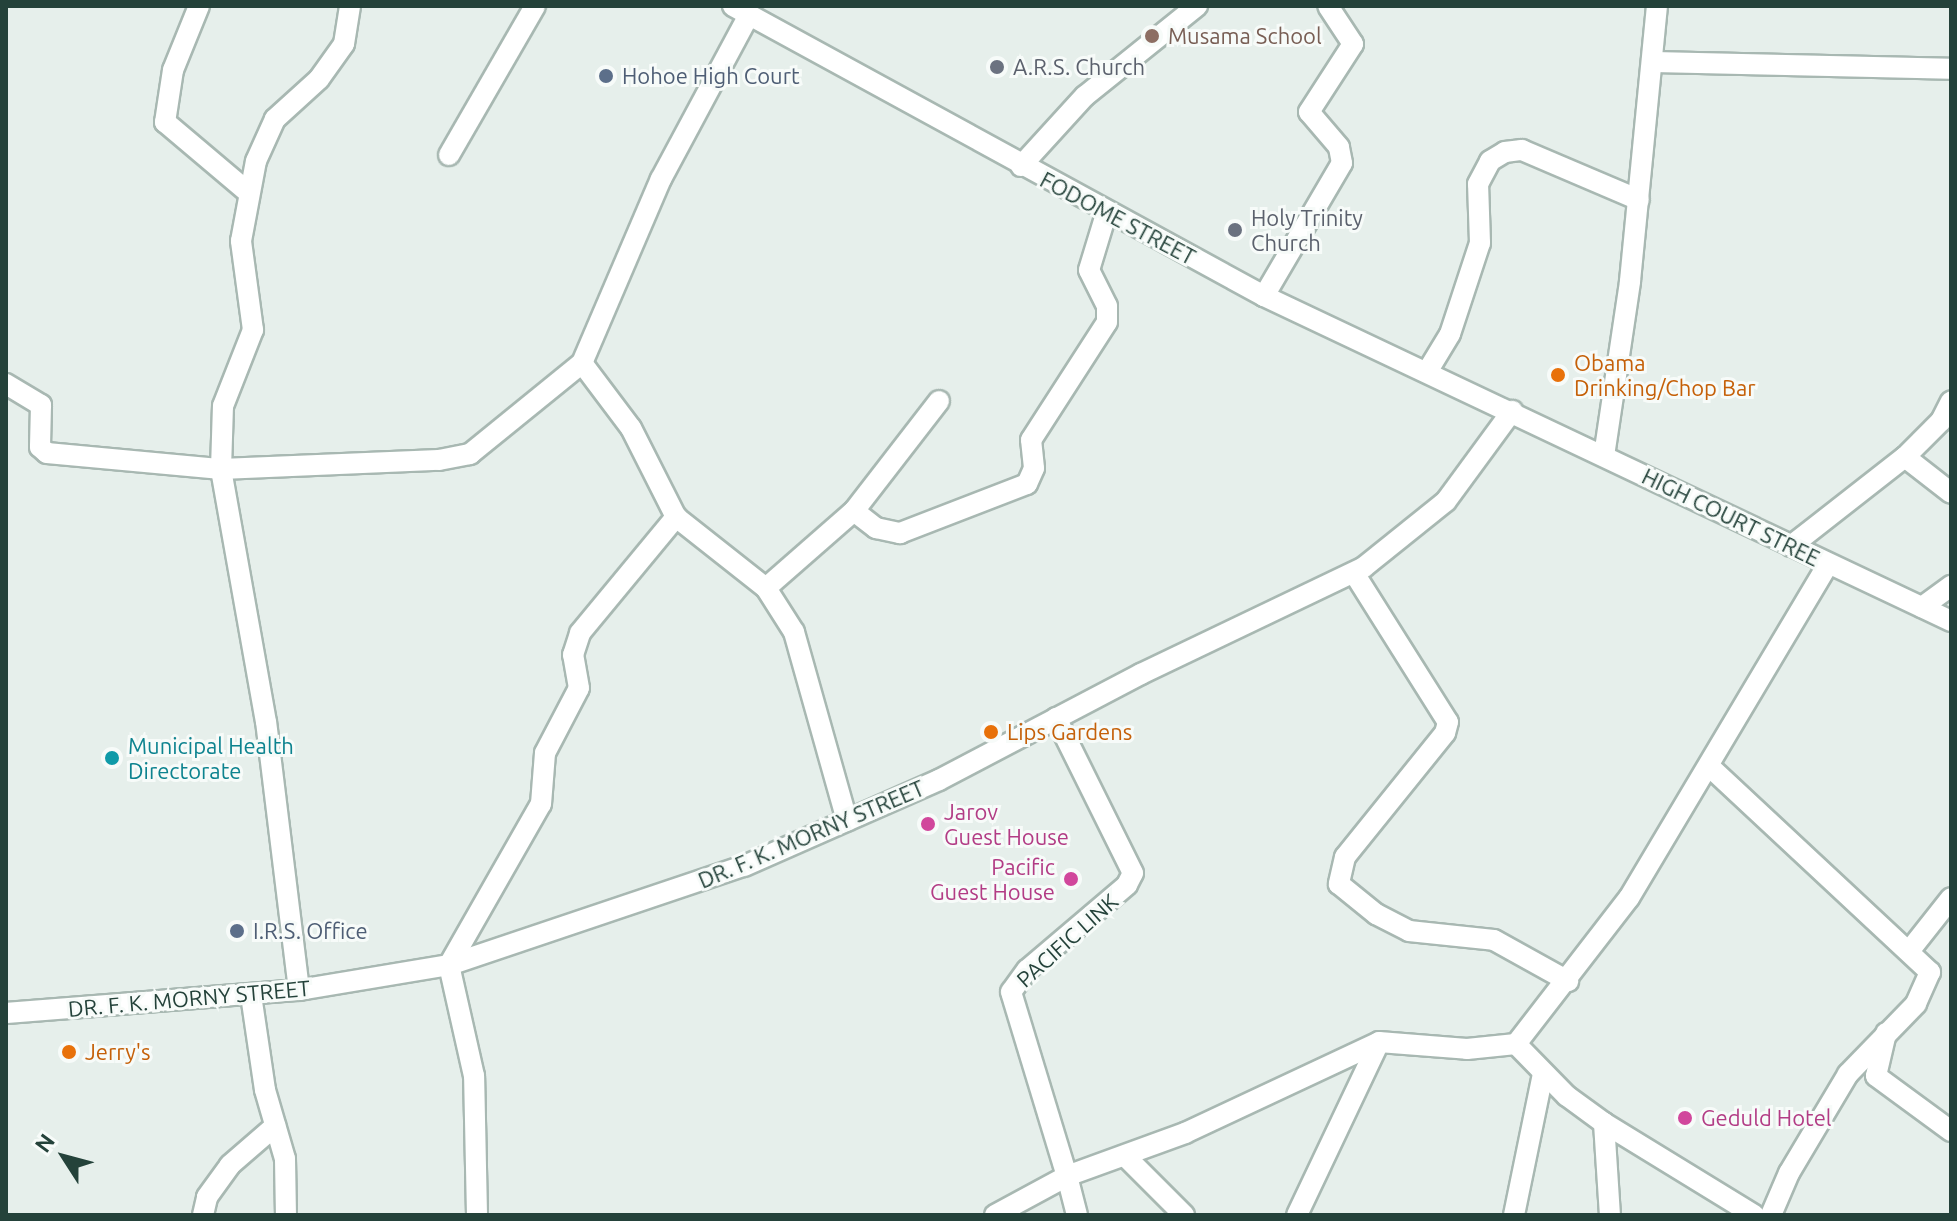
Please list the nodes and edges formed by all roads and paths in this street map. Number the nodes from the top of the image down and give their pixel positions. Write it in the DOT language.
graph roads {
  1 [pos="199,6"];
  2 [pos="350,6"];
  3 [pos="535,6"];
  4 [pos="1197,6"];
  5 [pos="1328,6"];
  6 [pos="1657,6"];
  7 [pos="741,11"];
  8 [pos="1653,62"];
  9 [pos="1951,69"];
  10 [pos="449,155"];
  11 [pos="1021,166"];
  12 [pos="249,193"];
  13 [pos="1639,200"];
  14 [pos="1106,214"];
  15 [pos="1264,296"];
  16 [pos="582,363"];
  17 [pos="1427,372"];
  18 [pos="6,384"];
  19 [pos="939,401"];
  20 [pos="1951,401"];
  21 [pos="1512,411"];
  22 [pos="1604,456"];
  23 [pos="1905,457"];
  24 [pos="221,469"];
  25 [pos="1951,493"];
  26 [pos="854,511"];
  27 [pos="676,517"];
  28 [pos="1791,546"];
  29 [pos="1828,564"];
  30 [pos="1354,573"];
  31 [pos="1951,586"];
  32 [pos="766,588"];
  33 [pos="1922,607"];
  34 [pos="1951,621"];
  35 [pos="1056,718"];
  36 [pos="1710,767"];
  37 [pos="847,821"];
  38 [pos="1951,898"];
  39 [pos="1910,950"];
  40 [pos="449,965"];
  41 [pos="1568,981"];
  42 [pos="299,990"];
  43 [pos="251,995"];
  44 [pos="6,1013"];
  45 [pos="1886,1033"];
  46 [pos="1379,1042"];
  47 [pos="1516,1044"];
  48 [pos="1543,1074"];
  49 [pos="1604,1123"];
  50 [pos="275,1126"];
  51 [pos="1951,1131"];
  52 [pos="1127,1158"];
  53 [pos="1067,1176"];
  54 [pos="203,1215"];
  55 [pos="286,1215"];
  56 [pos="477,1215"];
  57 [pos="995,1215"];
  58 [pos="1077,1215"];
  59 [pos="1184,1215"];
  60 [pos="1297,1215"];
  61 [pos="1514,1215"];
  62 [pos="1610,1215"];
  63 [pos="1754,1215"];
  64 [pos="1771,1215"];
  1 -- 12 [label="street"];
  2 -- 12 [label="street"];
  3 -- 10 [label="street"];
  4 -- 11 [label="street"];
  5 -- 15 [label="street"];
  6 -- 8 [label="street"];
  7 -- 11 [label="street, FODOME STREET"];
  7 -- 16 [label="street"];
  8 -- 9 [label="street"];
  8 -- 13 [label="street"];
  11 -- 14 [label="street, FODOME STREET"];
  12 -- 24 [label="street"];
  13 -- 17 [label="street"];
  13 -- 22 [label="street"];
  14 -- 15 [label="street, FODOME STREET"];
  14 -- 26 [label="street"];
  15 -- 17 [label="street, FODOME STREET"];
  16 -- 24 [label="street"];
  16 -- 27 [label="street"];
  17 -- 21 [label="street, FODOME STREET"];
  18 -- 24 [label="street"];
  19 -- 26 [label="street"];
  20 -- 23 [label="street"];
  21 -- 22 [label="street, HIGH COURT STREE"];
  21 -- 30 [label="street, DR. F. K. MORNY STREET"];
  22 -- 28 [label="street, HIGH COURT STREE"];
  23 -- 25 [label="street"];
  23 -- 28 [label="street"];
  24 -- 42 [label="street"];
  26 -- 32 [label="street"];
  27 -- 32 [label="street"];
  27 -- 40 [label="street"];
  28 -- 29 [label="street, HIGH COURT STREE"];
  29 -- 33 [label="street, HIGH COURT STREE"];
  29 -- 36 [label="street"];
  30 -- 35 [label="street, DR. F. K. MORNY STREET"];
  30 -- 41 [label="street"];
  31 -- 33 [label="street"];
  32 -- 37 [label="street"];
  33 -- 34 [label="street, HIGH COURT STREE"];
  35 -- 37 [label="street, DR. F. K. MORNY STREET"];
  35 -- 53 [label="street, PACIFIC LINK"];
  36 -- 39 [label="street"];
  36 -- 41 [label="street"];
  37 -- 40 [label="street, DR. F. K. MORNY STREET"];
  38 -- 39 [label="street"];
  39 -- 45 [label="street"];
  40 -- 42 [label="street, DR. F. K. MORNY STREET"];
  40 -- 56 [label="street"];
  41 -- 47 [label="street"];
  42 -- 43 [label="street, DR. F. K. MORNY STREET"];
  43 -- 44 [label="street, DR. F. K. MORNY STREET"];
  43 -- 50 [label="street"];
  45 -- 51 [label="street"];
  45 -- 64 [label="street"];
  46 -- 47 [label="street"];
  46 -- 52 [label="street"];
  46 -- 60 [label="street"];
  47 -- 48 [label="street"];
  48 -- 49 [label="street"];
  48 -- 61 [label="street"];
  49 -- 62 [label="street"];
  49 -- 63 [label="street"];
  50 -- 54 [label="street"];
  50 -- 55 [label="street"];
  52 -- 53 [label="street"];
  52 -- 59 [label="street"];
  53 -- 57 [label="street"];
  53 -- 58 [label="street"];
}
